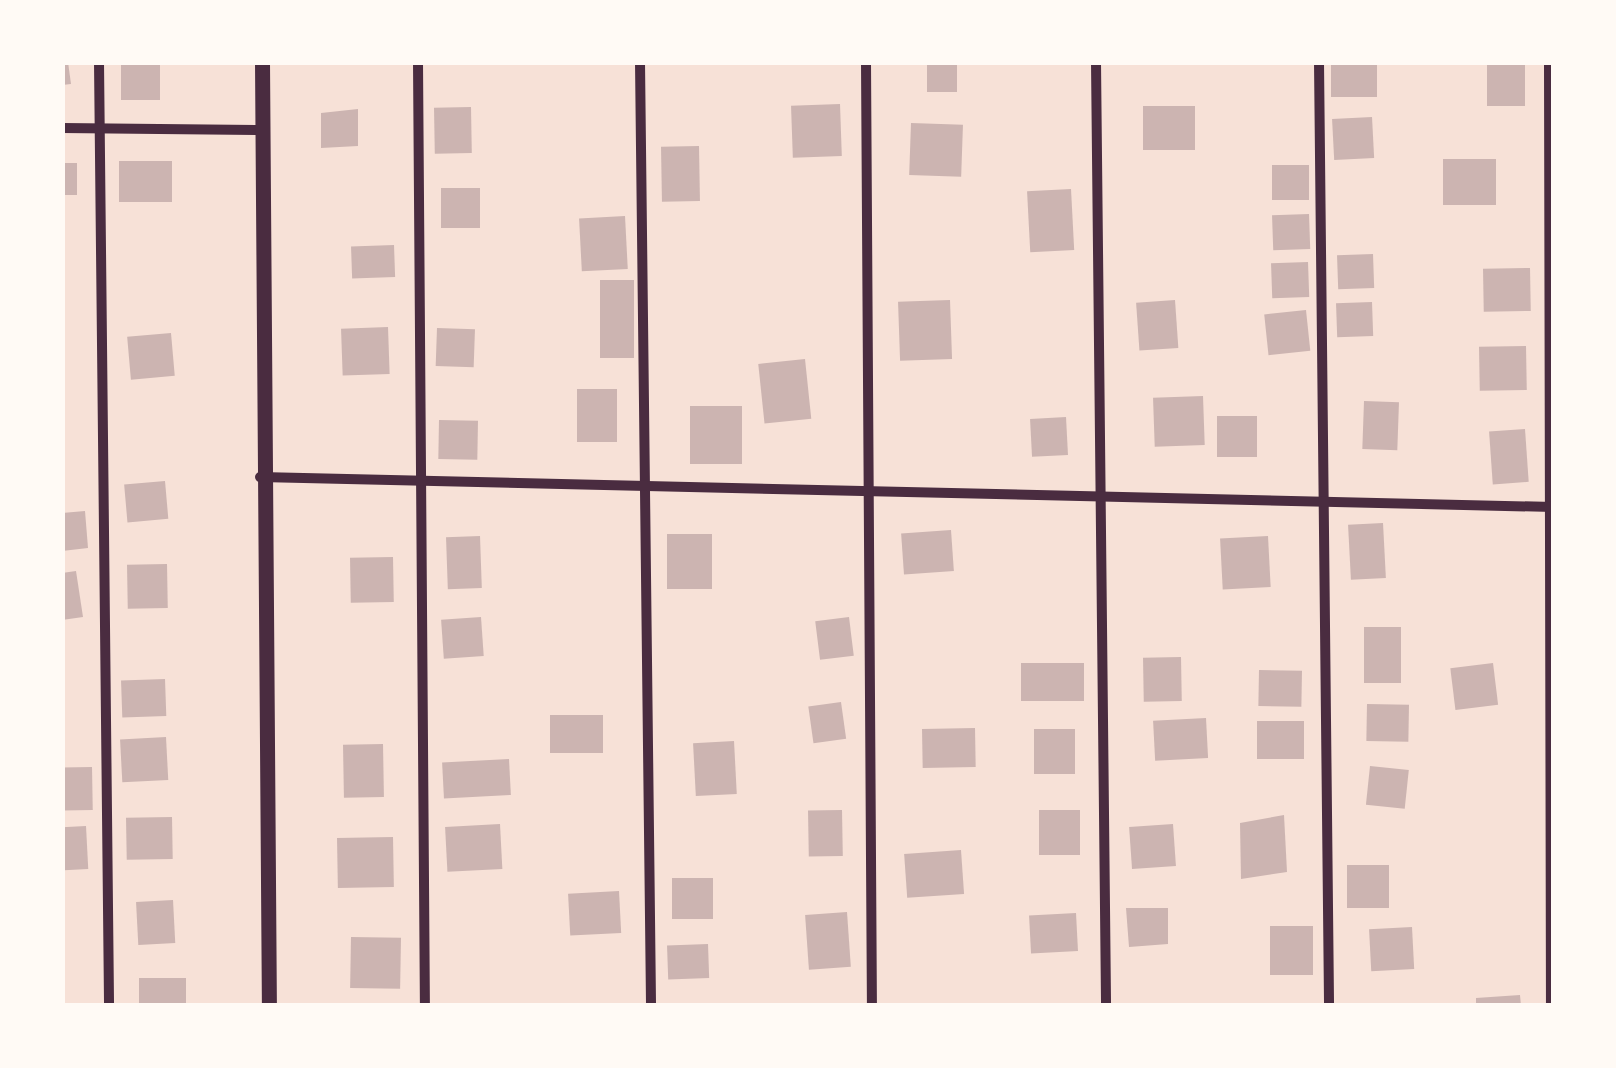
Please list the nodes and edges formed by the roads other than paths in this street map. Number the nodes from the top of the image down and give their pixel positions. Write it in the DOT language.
graph roads {
  1 [pos="100,62"];
  2 [pos="262,62"];
  3 [pos="418,62"];
  4 [pos="640,62"];
  5 [pos="866,62"];
  6 [pos="1096,62"];
  7 [pos="1319,62"];
  8 [pos="1550,62"];
  9 [pos="62,128"];
  10 [pos="100,128"];
  11 [pos="262,130"];
  12 [pos="260,477"];
  13 [pos="424,484"];
  14 [pos="647,488"];
  15 [pos="870,495"];
  16 [pos="1102,499"];
  17 [pos="1325,507"];
  18 [pos="1551,507"];
  19 [pos="109,1006"];
  20 [pos="269,1006"];
  21 [pos="425,1006"];
  22 [pos="651,1006"];
  23 [pos="872,1006"];
  24 [pos="1106,1006"];
  25 [pos="1329,1006"];
  26 [pos="1551,1006"];
  1 -- 10 [label="street"];
  2 -- 11 [label="street"];
  3 -- 13 [label="street"];
  4 -- 14 [label="street"];
  5 -- 15 [label="street"];
  6 -- 16 [label="street"];
  7 -- 17 [label="street"];
  8 -- 18 [label="street"];
  9 -- 10 [label="street"];
  10 -- 11 [label="street"];
  10 -- 19 [label="street"];
  11 -- 12 [label="street"];
  12 -- 13 [label="street"];
  12 -- 20 [label="street"];
  13 -- 14 [label="street"];
  13 -- 21 [label="street"];
  14 -- 15 [label="street"];
  14 -- 22 [label="street"];
  15 -- 16 [label="street"];
  15 -- 23 [label="street"];
  16 -- 17 [label="street"];
  16 -- 24 [label="street"];
  17 -- 18 [label="street"];
  17 -- 25 [label="street"];
  18 -- 26 [label="street"];
}
